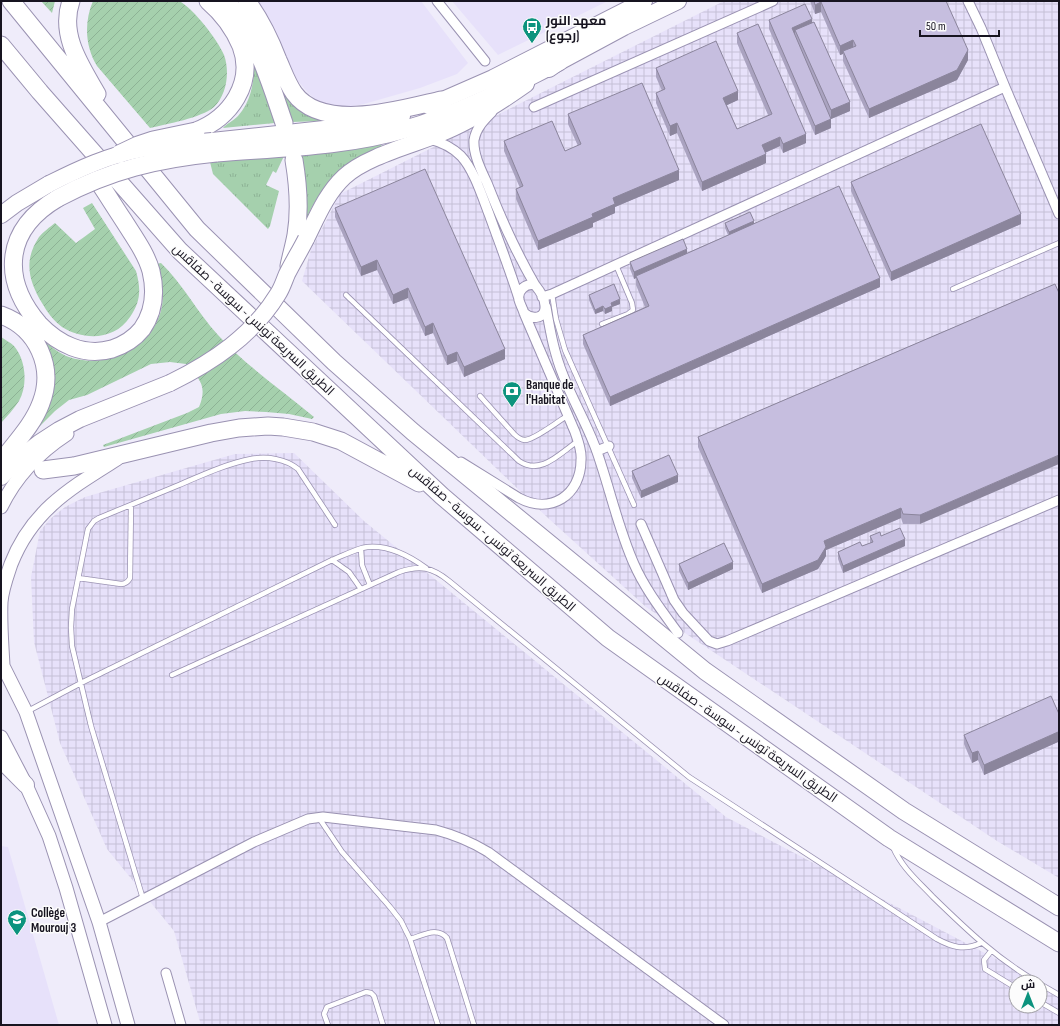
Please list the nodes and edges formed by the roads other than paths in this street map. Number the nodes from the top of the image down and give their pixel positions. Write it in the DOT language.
graph roads {
  1 [pos="11,1"];
  2 [pos="70,1"];
  3 [pos="208,1"];
  4 [pos="227,1"];
  5 [pos="247,1"];
  6 [pos="436,1"];
  7 [pos="644,1"];
  8 [pos="678,1"];
  9 [pos="774,1"];
  10 [pos="968,1"];
  11 [pos="1,45"];
  12 [pos="485,60"];
  13 [pos="559,62"];
  14 [pos="1005,87"];
  15 [pos="40,92"];
  16 [pos="441,100"];
  17 [pos="500,103"];
  18 [pos="534,107"];
  19 [pos="284,123"];
  20 [pos="428,138"];
  21 [pos="121,146"];
  22 [pos="214,147"];
  23 [pos="294,160"];
  24 [pos="54,191"];
  25 [pos="1059,214"];
  26 [pos="1,215"];
  27 [pos="301,237"];
  28 [pos="1059,243"];
  29 [pos="616,265"];
  30 [pos="287,274"];
  31 [pos="535,285"];
  32 [pos="954,289"];
  33 [pos="552,294"];
  34 [pos="346,295"];
  35 [pos="542,297"];
  36 [pos="519,299"];
  37 [pos="546,307"];
  38 [pos="524,313"];
  39 [pos="1,315"];
  40 [pos="602,324"];
  41 [pos="480,396"];
  42 [pos="103,410"];
  43 [pos="568,415"];
  44 [pos="413,432"];
  45 [pos="578,441"];
  46 [pos="608,446"];
  47 [pos="597,451"];
  48 [pos="124,455"];
  49 [pos="1,462"];
  50 [pos="43,470"];
  51 [pos="1,477"];
  52 [pos="442,496"];
  53 [pos="1059,500"];
  54 [pos="131,505"];
  55 [pos="634,505"];
  56 [pos="1,507"];
  57 [pos="641,524"];
  58 [pos="336,525"];
  59 [pos="361,549"];
  60 [pos="332,560"];
  61 [pos="426,568"];
  62 [pos="78,578"];
  63 [pos="370,585"];
  64 [pos="361,589"];
  65 [pos="678,633"];
  66 [pos="2,664"];
  67 [pos="705,671"];
  68 [pos="172,675"];
  69 [pos="80,683"];
  70 [pos="26,712"];
  71 [pos="1,737"];
  72 [pos="1,760"];
  73 [pos="26,785"];
  74 [pos="319,817"];
  75 [pos="889,838"];
  76 [pos="143,899"];
  77 [pos="1059,907"];
  78 [pos="99,922"];
  79 [pos="410,940"];
  80 [pos="981,943"];
  81 [pos="1059,943"];
  82 [pos="991,951"];
  83 [pos="166,973"];
  84 [pos="1024,974"];
  85 [pos="1008,983"];
  86 [pos="1048,989"];
  87 [pos="1059,995"];
  88 [pos="1048,1007"];
  89 [pos="1059,1013"];
  90 [pos="105,1025"];
  91 [pos="128,1025"];
  92 [pos="181,1025"];
  93 [pos="328,1025"];
  94 [pos="383,1025"];
  95 [pos="438,1025"];
  96 [pos="474,1025"];
  97 [pos="724,1025"];
  1 -- 21 [label="highway, الطريق السريعة تونس - سوسة - صفاقس"];
  2 -- 21 [label="highway"];
  3 -- 21 [label="highway, bridge"];
  4 -- 19 [label="highway"];
  5 -- 16 [label="highway"];
  6 -- 12 [label="street"];
  7 -- 16 [label="highway"];
  8 -- 13 [label="highway"];
  9 -- 18 [label="street"];
  10 -- 14 [label="street"];
  11 -- 15 [label="highway, الطريق السريعة تونس - سوسة - صفاقس"];
  13 -- 17 [label="highway"];
  13 -- 22 [label="highway"];
  14 -- 25 [label="street"];
  14 -- 29 [label="street"];
  15 -- 24 [label="highway"];
  15 -- 52 [label="highway, الطريق السريعة تونس - سوسة - صفاقس"];
  16 -- 22 [label="highway"];
  17 -- 20 [label="highway"];
  17 -- 31 [label="street"];
  20 -- 27 [label="highway"];
  20 -- 36 [label="street"];
  21 -- 22 [label="highway, bridge"];
  21 -- 24 [label="highway, bridge"];
  21 -- 44 [label="highway, الطريق السريعة تونس - سوسة - صفاقس"];
  22 -- 24 [label="highway, bridge"];
  23 -- 27 [label="highway"];
  24 -- 26 [label="highway"];
  27 -- 30 [label="highway, bridge"];
  28 -- 32 [label="lane"];
  29 -- 33 [label="street"];
  29 -- 40 [label="lane"];
  30 -- 42 [label="highway, bridge"];
  31 -- 35 [label="street"];
  31 -- 36 [label="street"];
  33 -- 35 [label="street"];
  33 -- 46 [label="lane"];
  34 -- 45 [label="lane"];
  35 -- 37 [label="street"];
  36 -- 38 [label="street"];
  37 -- 38 [label="street"];
  37 -- 47 [label="street"];
  38 -- 43 [label="street"];
  39 -- 49 [label="highway"];
  41 -- 43 [label="lane"];
  42 -- 51 [label="highway"];
  42 -- 56 [label="main road"];
  43 -- 45 [label="street"];
  44 -- 45 [label="street"];
  44 -- 67 [label="highway, الطريق السريعة تونس - سوسة - صفاقس"];
  46 -- 47 [label="street"];
  46 -- 55 [label="lane"];
  47 -- 65 [label="street"];
  48 -- 50 [label="highway"];
  48 -- 52 [label="highway"];
  48 -- 66 [label="main road"];
  52 -- 75 [label="highway, الطريق السريعة تونس - سوسة - صفاقس"];
  53 -- 57 [label="street"];
  54 -- 58 [label="lane"];
  54 -- 62 [label="lane"];
  54 -- 62 [label="lane"];
  59 -- 60 [label="lane"];
  59 -- 61 [label="lane"];
  59 -- 63 [label="lane"];
  60 -- 64 [label="lane"];
  60 -- 69 [label="lane"];
  61 -- 63 [label="lane"];
  61 -- 80 [label="lane"];
  62 -- 69 [label="lane"];
  63 -- 64 [label="lane"];
  64 -- 68 [label="lane"];
  65 -- 67 [label="highway"];
  66 -- 70 [label="main road"];
  67 -- 77 [label="highway, الطريق السريعة تونس - سوسة - صفاقس"];
  69 -- 70 [label="lane"];
  69 -- 76 [label="lane"];
  70 -- 78 [label="main road"];
  71 -- 73 [label="main road"];
  72 -- 73 [label="highway"];
  73 -- 90 [label="main road"];
  74 -- 76 [label="street"];
  74 -- 79 [label="lane"];
  74 -- 97 [label="street"];
  75 -- 80 [label="lane"];
  75 -- 81 [label="highway, الطريق السريعة تونس - سوسة - صفاقس"];
  76 -- 78 [label="street"];
  78 -- 91 [label="main road"];
  79 -- 95 [label="lane"];
  79 -- 96 [label="lane"];
  80 -- 82 [label="lane"];
  82 -- 84 [label="lane"];
  82 -- 85 [label="lane"];
  83 -- 92 [label="street"];
  86 -- 87 [label="lane"];
  88 -- 89 [label="lane"];
  93 -- 94 [label="lane"];
}
